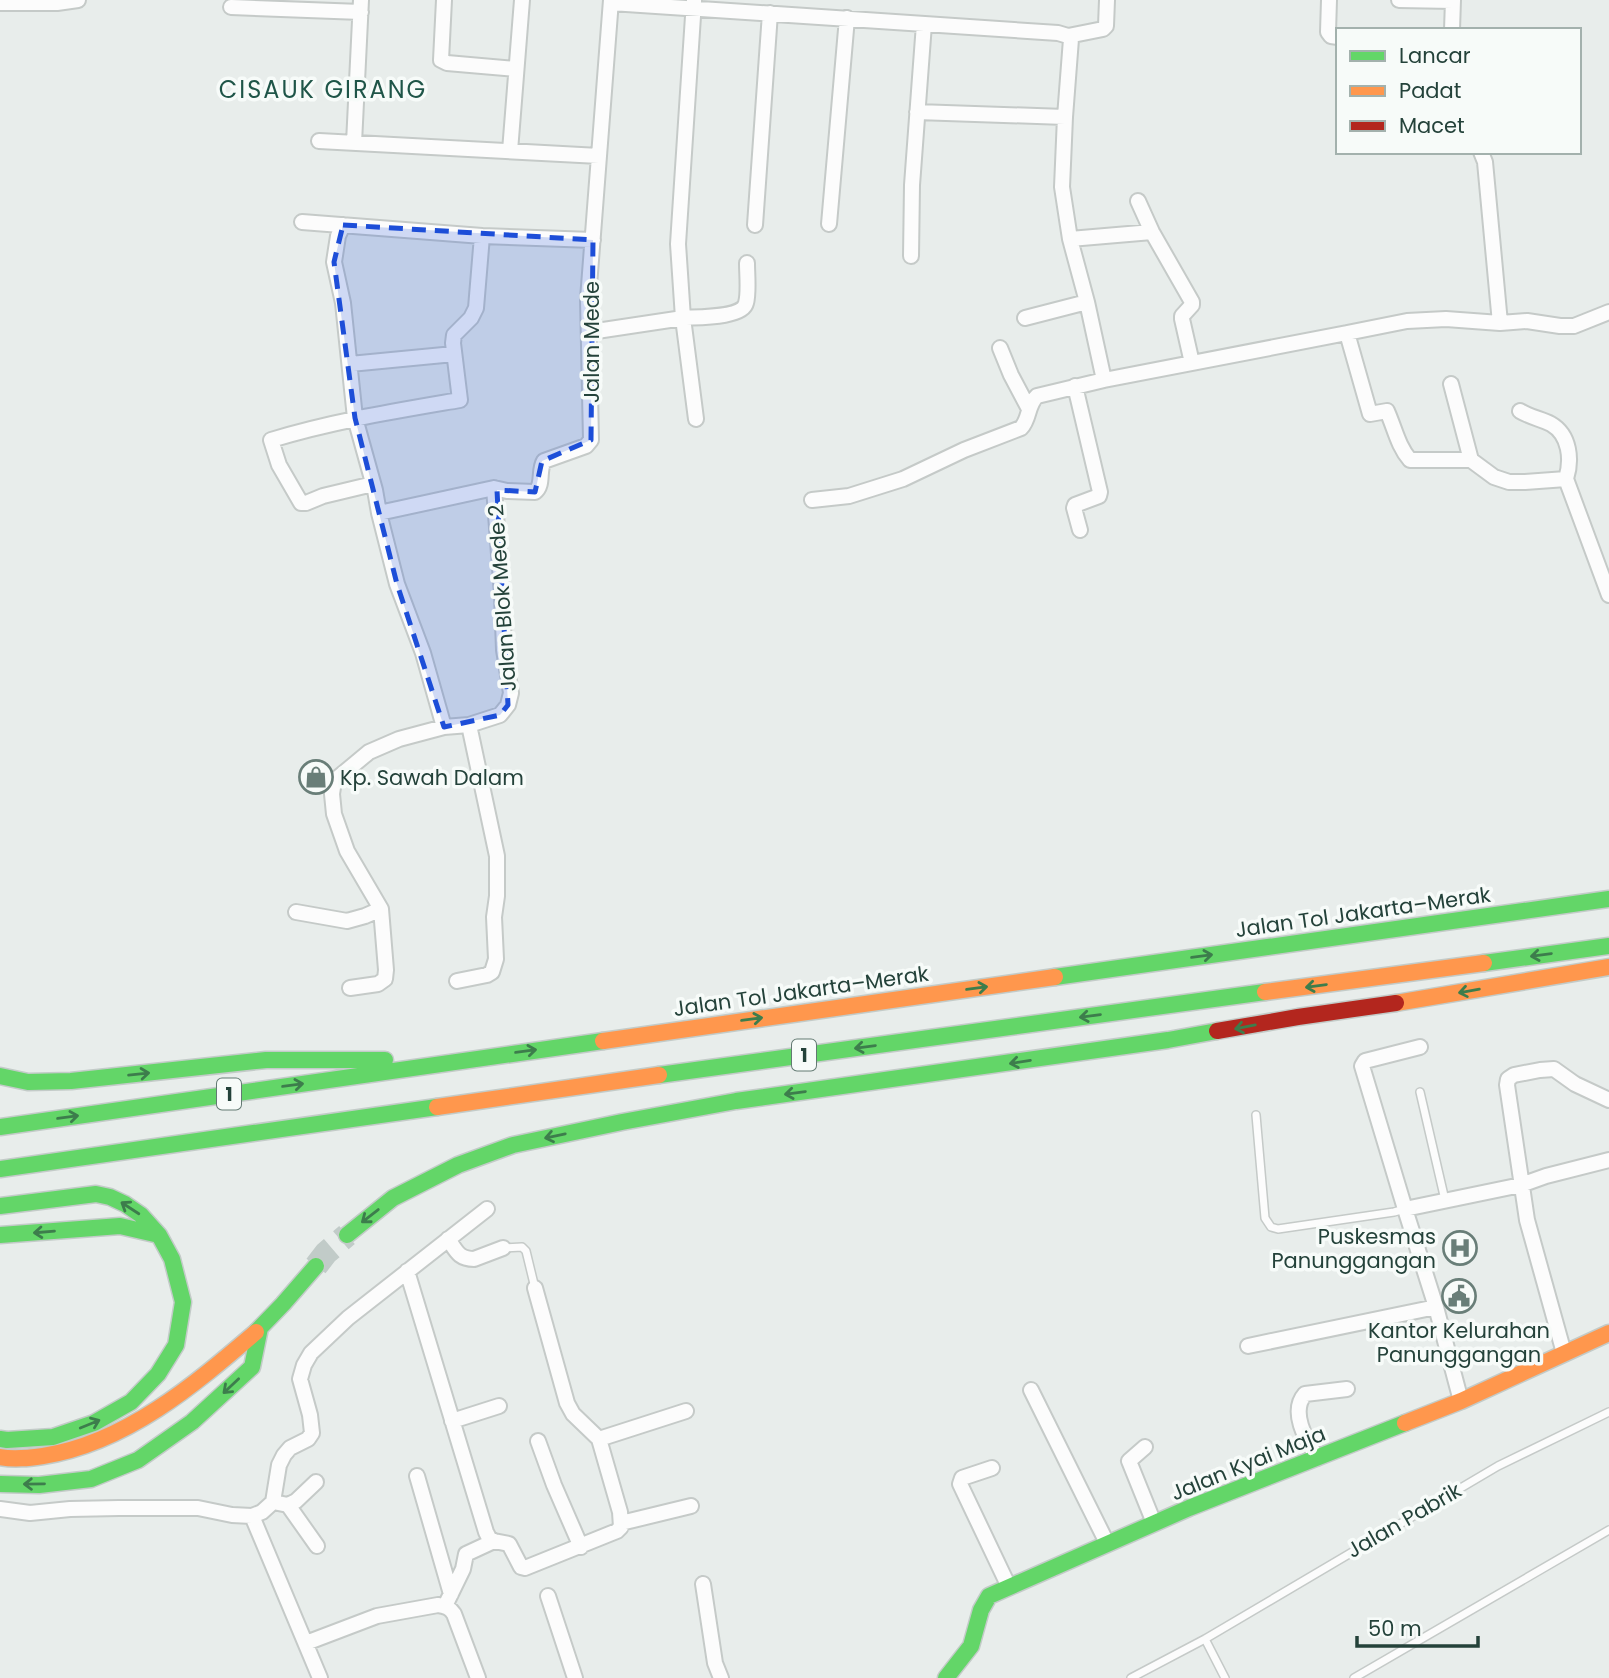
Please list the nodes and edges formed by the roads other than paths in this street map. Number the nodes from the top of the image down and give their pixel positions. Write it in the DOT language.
graph roads {
  1 [pos="78,0"];
  2 [pos="444,0"];
  3 [pos="522,0"];
  4 [pos="1107,0"];
  5 [pos="1329,0"];
  6 [pos="1399,0"];
  7 [pos="1453,0"];
  8 [pos="611,2"];
  9 [pos="0,3"];
  10 [pos="694,4"];
  11 [pos="361,6"];
  12 [pos="231,7"];
  13 [pos="770,13"];
  14 [pos="847,18"];
  15 [pos="924,24"];
  16 [pos="1452,28"];
  17 [pos="1068,36"];
  18 [pos="1336,37"];
  19 [pos="516,69"];
  20 [pos="917,112"];
  21 [pos="1065,117"];
  22 [pos="319,141"];
  23 [pos="354,143"];
  24 [pos="510,151"];
  25 [pos="1482,154"];
  26 [pos="599,156"];
  27 [pos="1138,201"];
  28 [pos="302,222"];
  29 [pos="829,224"];
  30 [pos="343,225"];
  31 [pos="755,225"];
  32 [pos="1152,232"];
  33 [pos="482,236"];
  34 [pos="1070,239"];
  35 [pos="593,240"];
  36 [pos="911,256"];
  37 [pos="747,264"];
  38 [pos="1087,302"];
  39 [pos="1609,312"];
  40 [pos="683,318"];
  41 [pos="1026,318"];
  42 [pos="1500,323"];
  43 [pos="590,332"];
  44 [pos="1347,332"];
  45 [pos="1000,348"];
  46 [pos="454,354"];
  47 [pos="1192,363"];
  48 [pos="350,364"];
  49 [pos="1104,380"];
  50 [pos="1451,384"];
  51 [pos="1075,386"];
  52 [pos="1029,409"];
  53 [pos="1520,411"];
  54 [pos="355,418"];
  55 [pos="696,419"];
  56 [pos="1471,460"];
  57 [pos="1566,479"];
  58 [pos="373,484"];
  59 [pos="494,488"];
  60 [pos="812,500"];
  61 [pos="379,513"];
  62 [pos="1080,530"];
  63 [pos="1609,595"];
  64 [pos="469,725"];
  65 [pos="444,727"];
  66 [pos="1609,899"];
  67 [pos="381,909"];
  68 [pos="296,912"];
  69 [pos="1609,946"];
  70 [pos="1609,967"];
  71 [pos="457,981"];
  72 [pos="350,988"];
  73 [pos="1420,1046"];
  74 [pos="459,1061"];
  75 [pos="0,1076"];
  76 [pos="1420,1092"];
  77 [pos="1609,1100"];
  78 [pos="1256,1115"];
  79 [pos="0,1127"];
  80 [pos="1609,1160"];
  81 [pos="0,1169"];
  82 [pos="1521,1185"];
  83 [pos="1445,1200"];
  84 [pos="0,1206"];
  85 [pos="487,1209"];
  86 [pos="1405,1209"];
  87 [pos="0,1235"];
  88 [pos="159,1235"];
  89 [pos="347,1235"];
  90 [pos="448,1239"];
  91 [pos="503,1248"];
  92 [pos="316,1266"];
  93 [pos="407,1271"];
  94 [pos="535,1288"];
  95 [pos="1436,1307"];
  96 [pos="260,1328"];
  97 [pos="1609,1333"];
  98 [pos="1248,1346"];
  99 [pos="1564,1353"];
  100 [pos="1347,1389"];
  101 [pos="1031,1390"];
  102 [pos="1461,1401"];
  103 [pos="499,1406"];
  104 [pos="686,1412"];
  105 [pos="1609,1412"];
  106 [pos="452,1421"];
  107 [pos="0,1438"];
  108 [pos="599,1439"];
  109 [pos="538,1441"];
  110 [pos="1145,1447"];
  111 [pos="0,1457"];
  112 [pos="1317,1458"];
  113 [pos="992,1468"];
  114 [pos="417,1476"];
  115 [pos="316,1482"];
  116 [pos="0,1484"];
  117 [pos="281,1504"];
  118 [pos="691,1506"];
  119 [pos="0,1509"];
  120 [pos="252,1516"];
  121 [pos="621,1522"];
  122 [pos="1154,1523"];
  123 [pos="1609,1530"];
  124 [pos="494,1541"];
  125 [pos="1107,1544"];
  126 [pos="317,1546"];
  127 [pos="581,1547"];
  128 [pos="703,1584"];
  129 [pos="1009,1587"];
  130 [pos="548,1596"];
  131 [pos="448,1600"];
  132 [pos="1205,1639"];
  133 [pos="306,1643"];
  134 [pos="320,1678"];
  135 [pos="478,1678"];
  136 [pos="575,1678"];
  137 [pos="721,1678"];
  138 [pos="946,1678"];
  139 [pos="1131,1678"];
  140 [pos="1225,1678"];
  141 [pos="1354,1678"];
  1 -- 9 [label="street"];
  2 -- 19 [label="street"];
  3 -- 19 [label="street"];
  4 -- 17 [label="street"];
  5 -- 18 [label="street"];
  6 -- 7 [label="street"];
  7 -- 16 [label="street"];
  8 -- 10 [label="street"];
  8 -- 26 [label="street, Jalan Mede"];
  10 -- 13 [label="street"];
  10 -- 40 [label="street"];
  11 -- 12 [label="street"];
  11 -- 23 [label="street"];
  13 -- 14 [label="street"];
  13 -- 31 [label="street"];
  14 -- 15 [label="street"];
  14 -- 29 [label="street"];
  15 -- 17 [label="street"];
  15 -- 20 [label="street"];
  17 -- 21 [label="street"];
  19 -- 24 [label="street"];
  20 -- 21 [label="street"];
  20 -- 36 [label="street"];
  21 -- 34 [label="street"];
  22 -- 23 [label="street"];
  23 -- 24 [label="street"];
  24 -- 26 [label="street"];
  25 -- 42 [label="street"];
  26 -- 35 [label="street, Jalan Mede"];
  27 -- 32 [label="street"];
  28 -- 30 [label="street"];
  30 -- 33 [label="street"];
  30 -- 48 [label="street"];
  32 -- 34 [label="street"];
  32 -- 47 [label="street"];
  33 -- 35 [label="street"];
  33 -- 46 [label="street"];
  34 -- 38 [label="street"];
  35 -- 43 [label="street, Jalan Mede"];
  37 -- 40 [label="street"];
  38 -- 41 [label="street"];
  38 -- 49 [label="street"];
  39 -- 42 [label="street"];
  40 -- 43 [label="street"];
  40 -- 55 [label="street"];
  42 -- 44 [label="street"];
  43 -- 59 [label="street, Jalan Mede"];
  44 -- 47 [label="street"];
  44 -- 56 [label="street"];
  45 -- 52 [label="street"];
  46 -- 48 [label="street"];
  46 -- 54 [label="street"];
  47 -- 49 [label="street"];
  48 -- 54 [label="street"];
  49 -- 51 [label="street"];
  50 -- 56 [label="street"];
  51 -- 52 [label="street"];
  51 -- 62 [label="street"];
  52 -- 60 [label="street"];
  53 -- 57 [label="street"];
  54 -- 58 [label="street"];
  54 -- 58 [label="street"];
  56 -- 57 [label="street"];
  57 -- 63 [label="street"];
  58 -- 61 [label="street"];
  59 -- 61 [label="street, Jalan Mede"];
  59 -- 64 [label="street, Jalan Blok Mede 2"];
  61 -- 65 [label="street"];
  64 -- 65 [label="street, Jalan Blok Mede 2"];
  64 -- 71 [label="street"];
  65 -- 67 [label="street, Jalan Blok Mede 2"];
  74 -- 66 [label="main road, Jalan Tol Jakarta–Merak / 1, one-way"];
  67 -- 68 [label="street"];
  67 -- 72 [label="street"];
  69 -- 81 [label="main road, 1, one-way"];
  70 -- 89 [label="main road, one-way"];
  73 -- 86 [label="street"];
  75 -- 74 [label="main road, one-way"];
  79 -- 74 [label="main road, Jalan Tol Jakarta–Merak / 1, one-way"];
  76 -- 83 [label="lane"];
  77 -- 82 [label="street"];
  78 -- 86 [label="lane"];
  80 -- 82 [label="street"];
  82 -- 83 [label="street"];
  82 -- 99 [label="street"];
  83 -- 86 [label="street"];
  88 -- 84 [label="main road, one-way"];
  85 -- 90 [label="street"];
  86 -- 95 [label="street"];
  88 -- 87 [label="main road, one-way"];
  107 -- 88 [label="main road, one-way"];
  90 -- 91 [label="street"];
  90 -- 93 [label="street"];
  91 -- 94 [label="lane"];
  92 -- 96 [label="main road"];
  93 -- 106 [label="street"];
  93 -- 117 [label="street"];
  94 -- 108 [label="street"];
  95 -- 98 [label="street"];
  95 -- 102 [label="street"];
  96 -- 111 [label="main road"];
  96 -- 116 [label="main road, one-way"];
  97 -- 99 [label="main road, Jalan Kyai Maja"];
  99 -- 102 [label="main road, Jalan Kyai Maja"];
  100 -- 112 [label="street"];
  101 -- 125 [label="street"];
  102 -- 112 [label="main road, Jalan Kyai Maja"];
  103 -- 106 [label="street"];
  104 -- 108 [label="street"];
  105 -- 132 [label="lane, Jalan Pabrik"];
  106 -- 124 [label="street"];
  108 -- 121 [label="street"];
  109 -- 127 [label="street"];
  110 -- 122 [label="street"];
  112 -- 122 [label="main road, Jalan Kyai Maja"];
  113 -- 129 [label="street"];
  114 -- 131 [label="street"];
  115 -- 117 [label="street"];
  117 -- 120 [label="street"];
  117 -- 126 [label="street"];
  118 -- 121 [label="street"];
  119 -- 120 [label="street"];
  120 -- 133 [label="street"];
  121 -- 127 [label="street"];
  122 -- 125 [label="main road, Jalan Kyai Maja"];
  123 -- 141 [label="lane"];
  124 -- 127 [label="street"];
  124 -- 131 [label="street"];
  125 -- 129 [label="main road, Jalan Kyai Maja"];
  128 -- 137 [label="street"];
  129 -- 138 [label="main road, Jalan Kyai Maja"];
  130 -- 136 [label="street"];
  131 -- 133 [label="street"];
  131 -- 135 [label="street"];
  132 -- 139 [label="lane, Jalan Pabrik"];
  132 -- 140 [label="lane"];
  133 -- 134 [label="street"];
}
